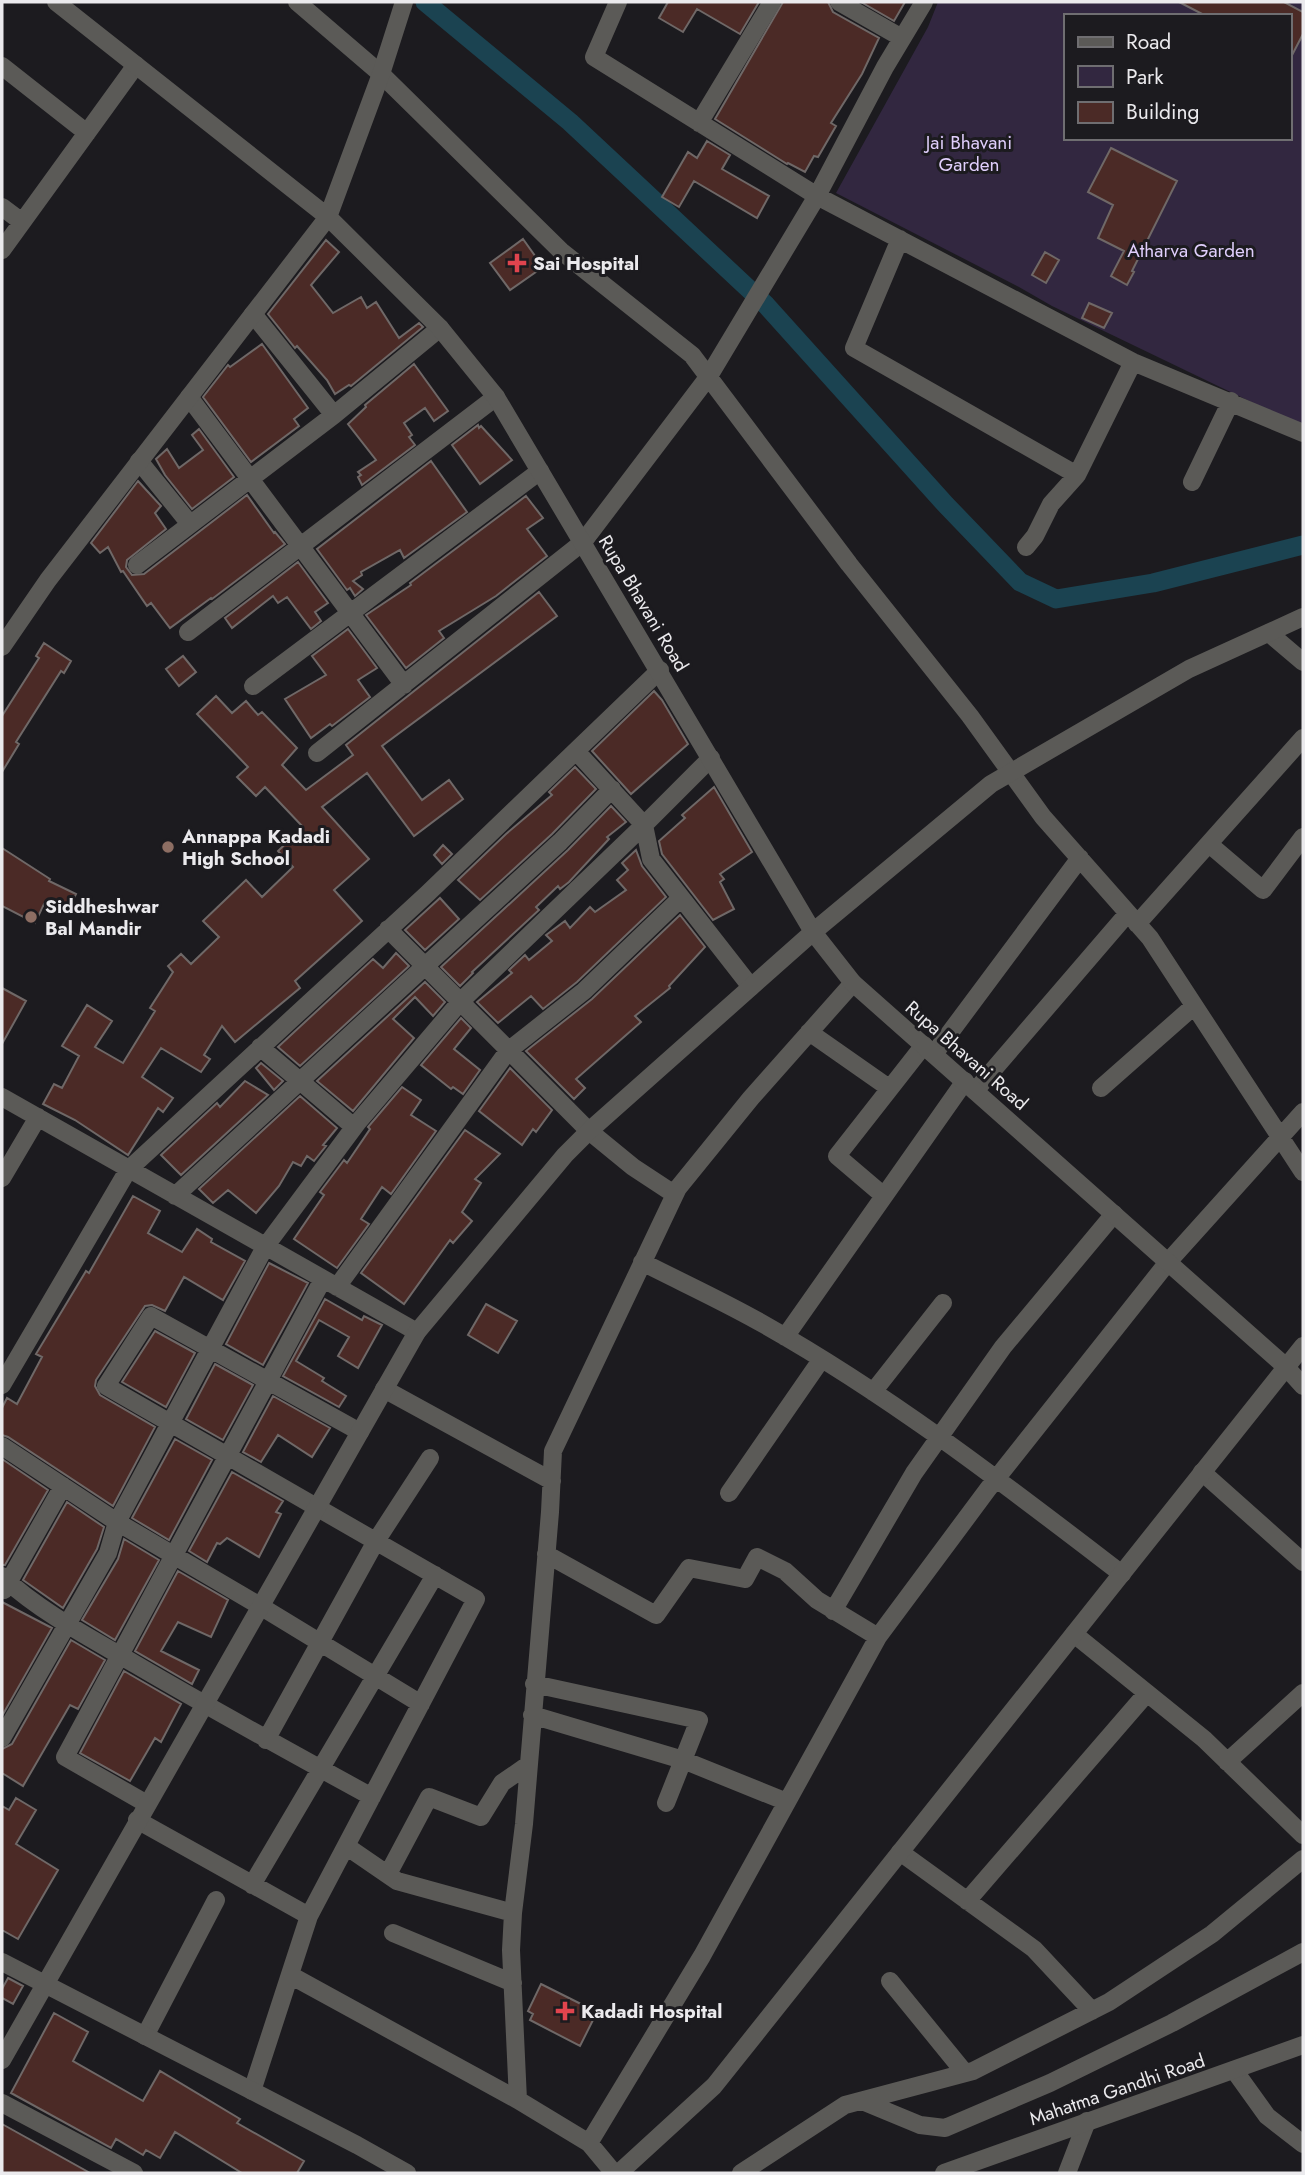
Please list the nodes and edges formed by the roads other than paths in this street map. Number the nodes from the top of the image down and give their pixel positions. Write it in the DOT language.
graph roads {
  1 [pos="55,2"];
  2 [pos="297,2"];
  3 [pos="404,2"];
  4 [pos="618,2"];
  5 [pos="772,2"];
  6 [pos="839,2"];
  7 [pos="924,2"];
  8 [pos="902,38"];
  9 [pos="136,65"];
  10 [pos="2,66"];
  11 [pos="381,74"];
  12 [pos="699,123"];
  13 [pos="87,133"];
  14 [pos="817,196"];
  15 [pos="2,207"];
  16 [pos="328,216"];
  17 [pos="22,222"];
  18 [pos="900,239"];
  19 [pos="2,250"];
  20 [pos="253,314"];
  21 [pos="440,328"];
  22 [pos="1133,362"];
  23 [pos="709,376"];
  24 [pos="190,397"];
  25 [pos="496,397"];
  26 [pos="1231,401"];
  27 [pos="334,415"];
  28 [pos="1303,433"];
  29 [pos="139,461"];
  30 [pos="540,471"];
  31 [pos="1077,475"];
  32 [pos="250,479"];
  33 [pos="1192,482"];
  34 [pos="190,524"];
  35 [pos="583,542"];
  36 [pos="301,546"];
  37 [pos="1026,547"];
  38 [pos="137,565"];
  39 [pos="350,613"];
  40 [pos="1303,617"];
  41 [pos="188,632"];
  42 [pos="1269,633"];
  43 [pos="2,647"];
  44 [pos="1303,662"];
  45 [pos="660,670"];
  46 [pos="404,685"];
  47 [pos="253,686"];
  48 [pos="1303,738"];
  49 [pos="576,751"];
  50 [pos="317,753"];
  51 [pos="711,758"];
  52 [pos="1011,774"];
  53 [pos="612,789"];
  54 [pos="644,825"];
  55 [pos="1303,837"];
  56 [pos="1209,844"];
  57 [pos="1080,858"];
  58 [pos="681,898"];
  59 [pos="1132,918"];
  60 [pos="388,929"];
  61 [pos="813,932"];
  62 [pos="424,966"];
  63 [pos="853,983"];
  64 [pos="751,988"];
  65 [pos="460,1002"];
  66 [pos="1194,1006"];
  67 [pos="809,1032"];
  68 [pos="260,1047"];
  69 [pos="929,1049"];
  70 [pos="508,1051"];
  71 [pos="300,1081"];
  72 [pos="970,1086"];
  73 [pos="889,1088"];
  74 [pos="1101,1088"];
  75 [pos="2,1097"];
  76 [pos="1303,1112"];
  77 [pos="38,1117"];
  78 [pos="354,1128"];
  79 [pos="589,1132"];
  80 [pos="1280,1137"];
  81 [pos="128,1170"];
  82 [pos="1303,1172"];
  83 [pos="2,1178"];
  84 [pos="674,1194"];
  85 [pos="175,1196"];
  86 [pos="884,1196"];
  87 [pos="1114,1214"];
  88 [pos="265,1247"];
  89 [pos="642,1262"];
  90 [pos="1168,1262"];
  91 [pos="330,1283"];
  92 [pos="943,1303"];
  93 [pos="417,1332"];
  94 [pos="785,1337"];
  95 [pos="1303,1346"];
  96 [pos="210,1349"];
  97 [pos="821,1360"];
  98 [pos="1286,1366"];
  99 [pos="3,1379"];
  100 [pos="268,1381"];
  101 [pos="1303,1387"];
  102 [pos="384,1389"];
  103 [pos="873,1392"];
  104 [pos="170,1423"];
  105 [pos="360,1432"];
  106 [pos="938,1439"];
  107 [pos="2,1446"];
  108 [pos="228,1456"];
  109 [pos="430,1458"];
  110 [pos="1202,1472"];
  111 [pos="996,1479"];
  112 [pos="552,1481"];
  113 [pos="63,1486"];
  114 [pos="729,1493"];
  115 [pos="317,1508"];
  116 [pos="117,1522"];
  117 [pos="376,1541"];
  118 [pos="546,1554"];
  119 [pos="174,1555"];
  120 [pos="1303,1562"];
  121 [pos="1122,1574"];
  122 [pos="435,1575"];
  123 [pos="4,1584"];
  124 [pos="260,1606"];
  125 [pos="833,1611"];
  126 [pos="67,1623"];
  127 [pos="1074,1634"];
  128 [pos="878,1637"];
  129 [pos="320,1642"];
  130 [pos="120,1655"];
  131 [pos="375,1676"];
  132 [pos="534,1684"];
  133 [pos="1147,1693"];
  134 [pos="1303,1693"];
  135 [pos="421,1704"];
  136 [pos="204,1705"];
  137 [pos="532,1714"];
  138 [pos="2,1738"];
  139 [pos="266,1740"];
  140 [pos="683,1760"];
  141 [pos="1227,1762"];
  142 [pos="528,1765"];
  143 [pos="320,1769"];
  144 [pos="372,1797"];
  145 [pos="787,1802"];
  146 [pos="666,1803"];
  147 [pos="147,1804"];
  148 [pos="137,1821"];
  149 [pos="1303,1835"];
  150 [pos="346,1846"];
  151 [pos="900,1852"];
  152 [pos="1303,1859"];
  153 [pos="388,1874"];
  154 [pos="252,1885"];
  155 [pos="216,1900"];
  156 [pos="967,1901"];
  157 [pos="513,1913"];
  158 [pos="309,1916"];
  159 [pos="393,1933"];
  160 [pos="1303,1952"];
  161 [pos="2,1962"];
  162 [pos="290,1975"];
  163 [pos="890,1981"];
  164 [pos="513,1983"];
  165 [pos="43,1984"];
  166 [pos="1092,2011"];
  167 [pos="145,2036"];
  168 [pos="1303,2045"];
  169 [pos="2,2060"];
  170 [pos="1234,2070"];
  171 [pos="965,2073"];
  172 [pos="252,2091"];
  173 [pos="518,2100"];
  174 [pos="862,2101"];
  175 [pos="2,2103"];
  176 [pos="1087,2121"];
  177 [pos="589,2143"];
  178 [pos="1303,2144"];
  179 [pos="134,2173"];
  180 [pos="407,2173"];
  181 [pos="614,2173"];
  182 [pos="619,2173"];
  183 [pos="741,2173"];
  184 [pos="944,2173"];
  185 [pos="1067,2173"];
  1 -- 9 [label="street, Rupa Bhavani Road"];
  2 -- 11 [label="street"];
  3 -- 11 [label="street"];
  4 -- 12 [label="street"];
  5 -- 12 [label="street"];
  6 -- 8 [label="street"];
  7 -- 8 [label="street"];
  8 -- 14 [label="street"];
  9 -- 13 [label="street"];
  9 -- 16 [label="street, Rupa Bhavani Road"];
  10 -- 13 [label="street"];
  11 -- 16 [label="street"];
  11 -- 23 [label="street"];
  12 -- 14 [label="street"];
  13 -- 17 [label="street"];
  14 -- 18 [label="street"];
  14 -- 23 [label="street"];
  15 -- 17 [label="street"];
  16 -- 20 [label="street"];
  16 -- 21 [label="street, Rupa Bhavani Road"];
  17 -- 19 [label="street"];
  18 -- 22 [label="street"];
  18 -- 31 [label="street"];
  20 -- 24 [label="street"];
  20 -- 27 [label="street"];
  21 -- 25 [label="street, Rupa Bhavani Road"];
  21 -- 27 [label="street"];
  22 -- 26 [label="street"];
  22 -- 31 [label="street"];
  23 -- 35 [label="street"];
  23 -- 52 [label="street"];
  24 -- 29 [label="street"];
  24 -- 32 [label="street"];
  25 -- 30 [label="street, Rupa Bhavani Road"];
  25 -- 36 [label="street"];
  26 -- 28 [label="street"];
  26 -- 33 [label="street"];
  27 -- 32 [label="street"];
  29 -- 34 [label="street"];
  29 -- 43 [label="street"];
  30 -- 35 [label="street, Rupa Bhavani Road"];
  30 -- 39 [label="street"];
  31 -- 37 [label="street"];
  32 -- 34 [label="street"];
  32 -- 36 [label="street"];
  34 -- 38 [label="street"];
  35 -- 45 [label="street, Rupa Bhavani Road"];
  35 -- 46 [label="street"];
  36 -- 39 [label="street"];
  36 -- 41 [label="street"];
  39 -- 46 [label="street"];
  39 -- 47 [label="street"];
  40 -- 42 [label="street"];
  42 -- 44 [label="street"];
  42 -- 52 [label="street"];
  45 -- 49 [label="street"];
  45 -- 51 [label="street, Rupa Bhavani Road"];
  46 -- 50 [label="street"];
  48 -- 56 [label="street"];
  49 -- 53 [label="street"];
  49 -- 60 [label="street"];
  51 -- 54 [label="street"];
  51 -- 61 [label="street, Rupa Bhavani Road"];
  52 -- 57 [label="street"];
  52 -- 61 [label="street"];
  53 -- 54 [label="street"];
  53 -- 62 [label="street"];
  54 -- 58 [label="street"];
  54 -- 65 [label="street"];
  55 -- 56 [label="street"];
  56 -- 59 [label="street"];
  57 -- 59 [label="street"];
  57 -- 69 [label="street"];
  58 -- 64 [label="street"];
  58 -- 70 [label="street"];
  59 -- 66 [label="street"];
  59 -- 72 [label="street"];
  60 -- 62 [label="street"];
  60 -- 68 [label="street"];
  61 -- 63 [label="street, Rupa Bhavani Road"];
  61 -- 64 [label="street"];
  62 -- 65 [label="street"];
  62 -- 71 [label="street"];
  63 -- 67 [label="street"];
  63 -- 69 [label="street, Rupa Bhavani Road"];
  64 -- 79 [label="street"];
  65 -- 70 [label="street"];
  65 -- 78 [label="street"];
  66 -- 74 [label="street"];
  66 -- 80 [label="street"];
  67 -- 73 [label="street"];
  67 -- 84 [label="street"];
  68 -- 71 [label="street"];
  68 -- 81 [label="street"];
  69 -- 72 [label="street, Rupa Bhavani Road"];
  69 -- 73 [label="street"];
  70 -- 79 [label="street"];
  70 -- 91 [label="street"];
  71 -- 78 [label="street"];
  71 -- 85 [label="street"];
  72 -- 86 [label="street"];
  72 -- 87 [label="street, Rupa Bhavani Road"];
  73 -- 86 [label="street"];
  75 -- 77 [label="street"];
  76 -- 80 [label="street"];
  77 -- 81 [label="street"];
  77 -- 83 [label="street"];
  78 -- 88 [label="street"];
  79 -- 84 [label="street"];
  79 -- 93 [label="street"];
  80 -- 82 [label="street"];
  80 -- 90 [label="street"];
  81 -- 85 [label="street"];
  81 -- 99 [label="street"];
  84 -- 89 [label="street"];
  85 -- 88 [label="street"];
  86 -- 94 [label="street"];
  87 -- 90 [label="street, Rupa Bhavani Road"];
  87 -- 106 [label="street"];
  88 -- 91 [label="street"];
  88 -- 96 [label="street"];
  89 -- 94 [label="street"];
  89 -- 112 [label="street"];
  90 -- 98 [label="street, Rupa Bhavani Road"];
  90 -- 111 [label="street"];
  91 -- 93 [label="street"];
  91 -- 100 [label="street"];
  92 -- 103 [label="street"];
  93 -- 102 [label="street"];
  94 -- 97 [label="street"];
  95 -- 98 [label="street"];
  96 -- 100 [label="street"];
  96 -- 104 [label="street"];
  96 -- 104 [label="street"];
  97 -- 103 [label="street"];
  97 -- 114 [label="street"];
  98 -- 101 [label="street, Rupa Bhavani Road"];
  98 -- 110 [label="street"];
  100 -- 105 [label="street"];
  100 -- 108 [label="street"];
  102 -- 105 [label="street"];
  102 -- 112 [label="street"];
  103 -- 106 [label="street"];
  104 -- 108 [label="street"];
  104 -- 116 [label="street"];
  105 -- 115 [label="street"];
  106 -- 111 [label="street"];
  106 -- 125 [label="street"];
  107 -- 113 [label="street"];
  108 -- 115 [label="street"];
  108 -- 119 [label="street"];
  109 -- 117 [label="street"];
  110 -- 120 [label="street"];
  110 -- 121 [label="street"];
  111 -- 121 [label="street"];
  111 -- 128 [label="street"];
  112 -- 118 [label="street"];
  113 -- 116 [label="street"];
  113 -- 123 [label="street"];
  115 -- 117 [label="street"];
  115 -- 124 [label="street"];
  116 -- 119 [label="street"];
  116 -- 126 [label="street"];
  117 -- 122 [label="street"];
  117 -- 129 [label="street"];
  118 -- 125 [label="street"];
  118 -- 132 [label="street"];
  119 -- 124 [label="street"];
  119 -- 130 [label="street"];
  121 -- 127 [label="street"];
  122 -- 131 [label="street"];
  122 -- 135 [label="street"];
  123 -- 126 [label="street"];
  124 -- 129 [label="street"];
  124 -- 136 [label="street"];
  125 -- 128 [label="street"];
  126 -- 130 [label="street"];
  126 -- 138 [label="street"];
  127 -- 133 [label="street"];
  127 -- 151 [label="street"];
  128 -- 145 [label="street"];
  129 -- 131 [label="street"];
  129 -- 139 [label="street"];
  130 -- 136 [label="street"];
  130 -- 147 [label="street"];
  131 -- 135 [label="street"];
  131 -- 143 [label="street"];
  132 -- 137 [label="street"];
  132 -- 140 [label="street"];
  133 -- 141 [label="street"];
  133 -- 156 [label="street"];
  134 -- 141 [label="street"];
  135 -- 144 [label="street"];
  136 -- 139 [label="street"];
  136 -- 147 [label="street"];
  137 -- 140 [label="street"];
  137 -- 142 [label="street"];
  139 -- 143 [label="street"];
  140 -- 145 [label="street"];
  140 -- 146 [label="street"];
  141 -- 149 [label="street"];
  142 -- 153 [label="street"];
  142 -- 157 [label="street"];
  143 -- 144 [label="street"];
  143 -- 154 [label="street"];
  144 -- 150 [label="street"];
  145 -- 177 [label="street"];
  147 -- 148 [label="street"];
  148 -- 154 [label="street"];
  148 -- 165 [label="street"];
  150 -- 153 [label="street"];
  150 -- 158 [label="street"];
  151 -- 156 [label="street"];
  151 -- 182 [label="street"];
  152 -- 166 [label="street"];
  153 -- 157 [label="street"];
  154 -- 158 [label="street"];
  155 -- 167 [label="street"];
  156 -- 166 [label="street"];
  157 -- 164 [label="street"];
  158 -- 162 [label="street"];
  159 -- 164 [label="street"];
  160 -- 174 [label="street"];
  161 -- 165 [label="street"];
  162 -- 172 [label="street"];
  162 -- 173 [label="street"];
  163 -- 171 [label="street"];
  164 -- 173 [label="street"];
  165 -- 167 [label="street"];
  165 -- 169 [label="street"];
  166 -- 171 [label="street"];
  167 -- 172 [label="street"];
  168 -- 170 [label="street, Mahatma Gandhi Road"];
  170 -- 176 [label="street, Mahatma Gandhi Road"];
  170 -- 178 [label="street"];
  171 -- 174 [label="street"];
  172 -- 180 [label="street"];
  173 -- 177 [label="street"];
  174 -- 183 [label="street"];
  175 -- 179 [label="street"];
  176 -- 184 [label="street, Mahatma Gandhi Road"];
  176 -- 185 [label="street"];
  177 -- 181 [label="street"];
}
